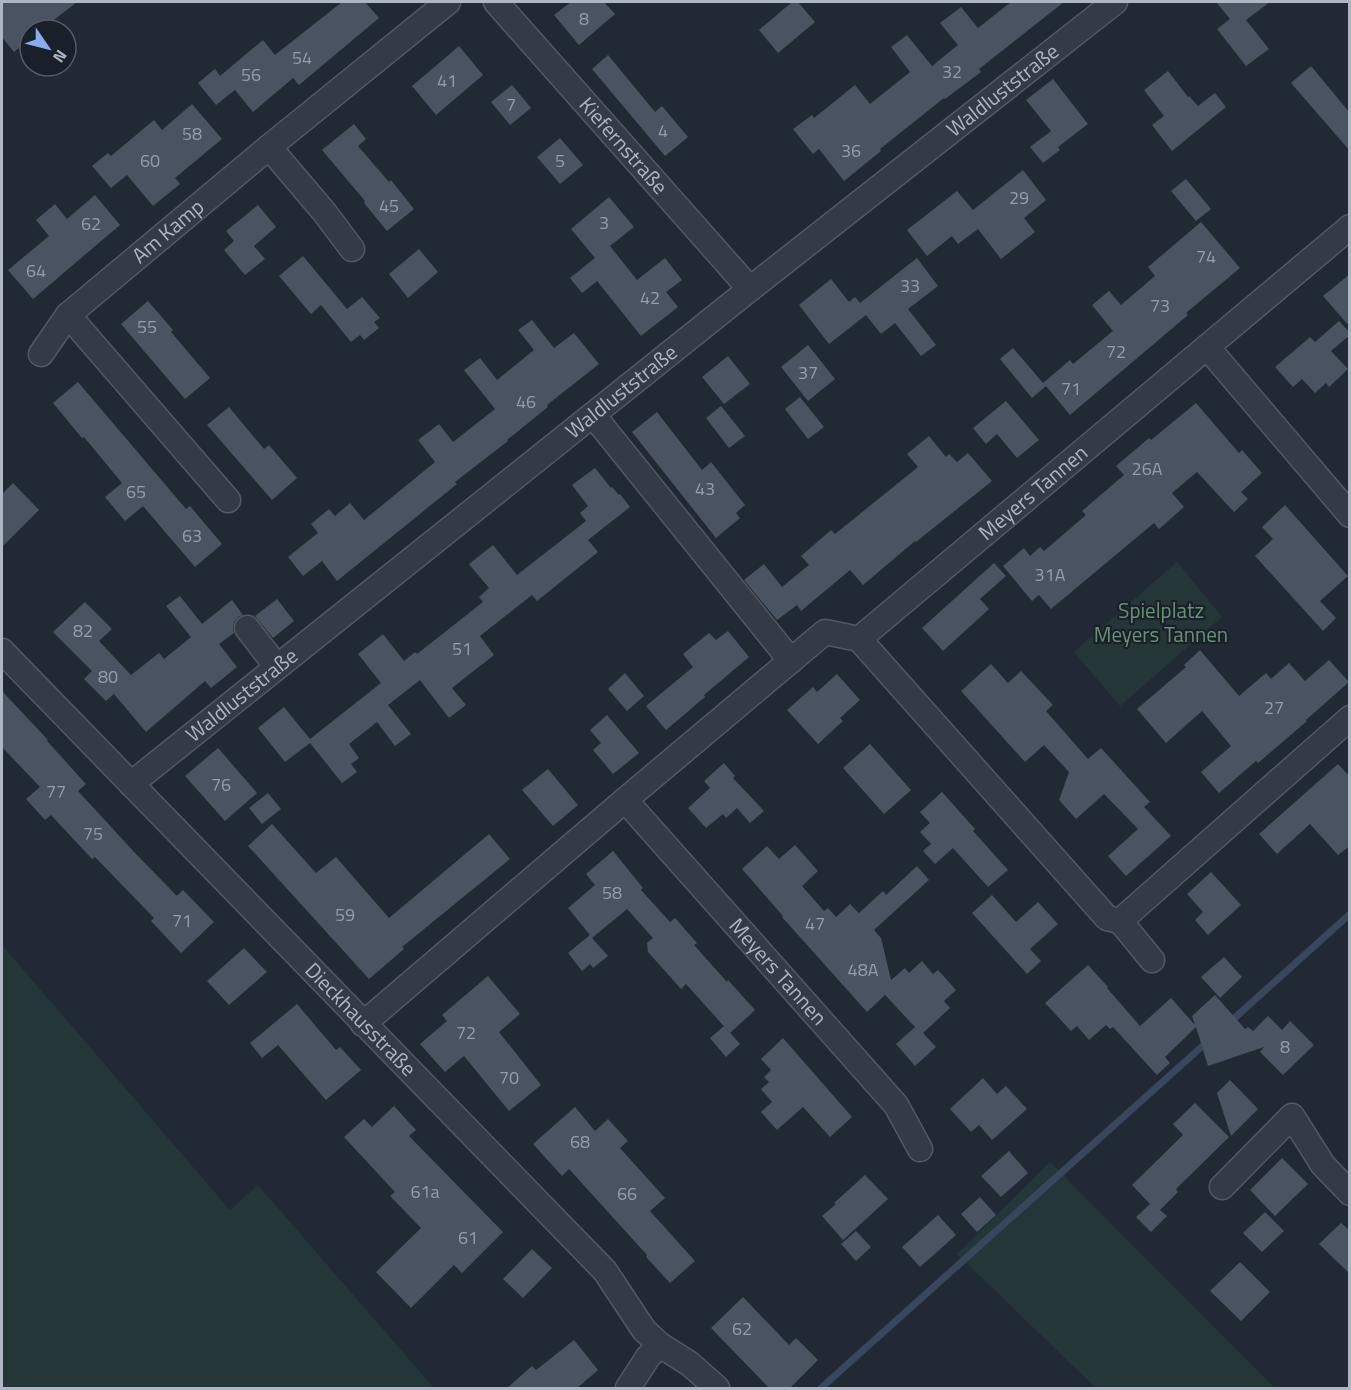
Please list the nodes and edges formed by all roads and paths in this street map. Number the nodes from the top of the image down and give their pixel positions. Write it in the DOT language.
graph roads {
  1 [pos="448,2"];
  2 [pos="493,2"];
  3 [pos="1115,2"];
  4 [pos="269,147"];
  5 [pos="1350,227"];
  6 [pos="352,249"];
  7 [pos="750,289"];
  8 [pos="68,315"];
  9 [pos="1207,347"];
  10 [pos="41,354"];
  11 [pos="593,415"];
  12 [pos="228,500"];
  13 [pos="1350,515"];
  14 [pos="247,628"];
  15 [pos="859,639"];
  16 [pos="2,651"];
  17 [pos="790,661"];
  18 [pos="277,667"];
  19 [pos="1350,718"];
  20 [pos="131,784"];
  21 [pos="625,800"];
  22 [pos="1120,921"];
  23 [pos="1152,960"];
  24 [pos="363,1024"];
  25 [pos="920,1149"];
  26 [pos="1222,1187"];
  27 [pos="1350,1193"];
  28 [pos="660,1345"];
  29 [pos="628,1389"];
  30 [pos="717,1389"];
  1 -- 4 [label="street, Am Kamp"];
  2 -- 7 [label="street, Kiefernstraße"];
  3 -- 7 [label="street, Waldluststraße"];
  4 -- 6 [label="street"];
  4 -- 8 [label="street, Am Kamp"];
  5 -- 9 [label="street, Meyers Tannen"];
  7 -- 11 [label="street, Waldluststraße"];
  8 -- 10 [label="street, Am Kamp"];
  8 -- 12 [label="street"];
  9 -- 13 [label="street"];
  9 -- 15 [label="street, Meyers Tannen"];
  11 -- 17 [label="street"];
  11 -- 18 [label="street, Waldluststraße"];
  14 -- 18 [label="street"];
  15 -- 17 [label="street"];
  15 -- 22 [label="street"];
  16 -- 20 [label="street, Dieckhausstraße"];
  17 -- 21 [label="street"];
  18 -- 20 [label="street, Waldluststraße"];
  19 -- 22 [label="street"];
  20 -- 24 [label="street, Dieckhausstraße"];
  21 -- 24 [label="street"];
  21 -- 25 [label="street, Meyers Tannen"];
  22 -- 23 [label="street"];
  24 -- 28 [label="street, Dieckhausstraße"];
  26 -- 27 [label="street"];
  28 -- 29 [label="street"];
  28 -- 30 [label="street, Dieckhausstraße"];
}
